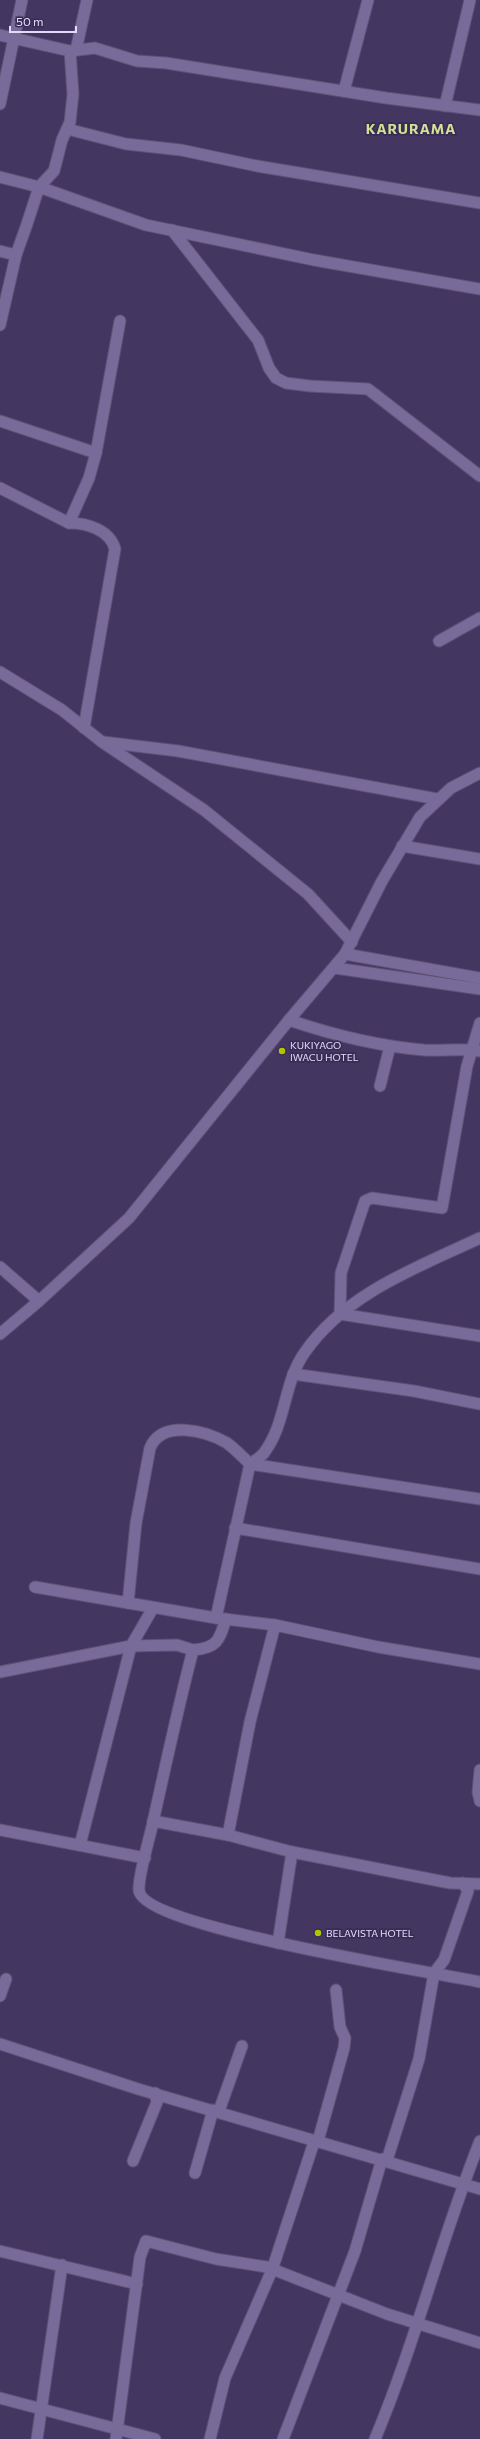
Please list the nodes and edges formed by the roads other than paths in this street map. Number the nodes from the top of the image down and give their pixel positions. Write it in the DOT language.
graph roads {
  1 [pos="22,0"];
  2 [pos="87,0"];
  3 [pos="368,0"];
  4 [pos="470,0"];
  5 [pos="0,36"];
  6 [pos="14,39"];
  7 [pos="73,50"];
  8 [pos="344,90"];
  9 [pos="0,104"];
  10 [pos="446,106"];
  11 [pos="480,110"];
  12 [pos="67,128"];
  13 [pos="0,177"];
  14 [pos="39,187"];
  15 [pos="480,203"];
  16 [pos="172,230"];
  17 [pos="0,251"];
  18 [pos="16,255"];
  19 [pos="480,289"];
  20 [pos="120,321"];
  21 [pos="0,325"];
  22 [pos="0,421"];
  23 [pos="96,453"];
  24 [pos="480,476"];
  25 [pos="0,488"];
  26 [pos="70,523"];
  27 [pos="480,618"];
  28 [pos="439,641"];
  29 [pos="0,672"];
  30 [pos="84,728"];
  31 [pos="102,742"];
  32 [pos="480,773"];
  33 [pos="437,799"];
  34 [pos="402,846"];
  35 [pos="480,859"];
  36 [pos="352,942"];
  37 [pos="345,954"];
  38 [pos="335,968"];
  39 [pos="480,978"];
  40 [pos="480,989"];
  41 [pos="289,1020"];
  42 [pos="480,1023"];
  43 [pos="390,1046"];
  44 [pos="476,1050"];
  45 [pos="380,1086"];
  46 [pos="480,1238"];
  47 [pos="0,1267"];
  48 [pos="39,1301"];
  49 [pos="340,1314"];
  50 [pos="0,1334"];
  51 [pos="480,1336"];
  52 [pos="293,1374"];
  53 [pos="480,1404"];
  54 [pos="250,1464"];
  55 [pos="480,1499"];
  56 [pos="235,1528"];
  57 [pos="480,1569"];
  58 [pos="35,1587"];
  59 [pos="128,1603"];
  60 [pos="153,1608"];
  61 [pos="221,1619"];
  62 [pos="275,1625"];
  63 [pos="131,1646"];
  64 [pos="193,1650"];
  65 [pos="480,1664"];
  66 [pos="0,1672"];
  67 [pos="480,1770"];
  68 [pos="480,1801"];
  69 [pos="154,1821"];
  70 [pos="0,1830"];
  71 [pos="228,1835"];
  72 [pos="80,1845"];
  73 [pos="292,1852"];
  74 [pos="145,1858"];
  75 [pos="478,1884"];
  76 [pos="465,1887"];
  77 [pos="278,1943"];
  78 [pos="444,1960"];
  79 [pos="434,1973"];
  80 [pos="457,1977"];
  81 [pos="6,1979"];
  82 [pos="480,1982"];
  83 [pos="336,1990"];
  84 [pos="0,1996"];
  85 [pos="0,2044"];
  86 [pos="242,2046"];
  87 [pos="155,2093"];
  88 [pos="216,2110"];
  89 [pos="318,2141"];
  90 [pos="480,2141"];
  91 [pos="384,2160"];
  92 [pos="133,2161"];
  93 [pos="195,2174"];
  94 [pos="463,2183"];
  95 [pos="480,2189"];
  96 [pos="0,2253"];
  97 [pos="62,2265"];
  98 [pos="272,2270"];
  99 [pos="137,2284"];
  100 [pos="338,2295"];
  101 [pos="419,2324"];
  102 [pos="480,2343"];
  103 [pos="0,2398"];
  104 [pos="42,2410"];
  105 [pos="118,2428"];
  106 [pos="37,2439"];
  107 [pos="116,2439"];
  108 [pos="155,2439"];
  109 [pos="210,2439"];
  110 [pos="283,2439"];
  111 [pos="375,2439"];
  1 -- 6 [label="street"];
  2 -- 7 [label="street"];
  3 -- 8 [label="street"];
  4 -- 10 [label="street"];
  5 -- 6 [label="street"];
  6 -- 7 [label="street"];
  6 -- 9 [label="street"];
  7 -- 8 [label="street"];
  7 -- 12 [label="street"];
  8 -- 10 [label="street"];
  10 -- 11 [label="street"];
  12 -- 14 [label="street"];
  12 -- 15 [label="street"];
  13 -- 14 [label="street"];
  14 -- 16 [label="street"];
  14 -- 18 [label="street"];
  16 -- 19 [label="street"];
  16 -- 24 [label="street"];
  17 -- 18 [label="street"];
  18 -- 21 [label="street"];
  20 -- 23 [label="street"];
  22 -- 23 [label="street"];
  23 -- 26 [label="street"];
  25 -- 26 [label="street"];
  26 -- 30 [label="street"];
  27 -- 28 [label="street"];
  29 -- 30 [label="street"];
  30 -- 31 [label="street"];
  31 -- 33 [label="street"];
  31 -- 36 [label="street"];
  32 -- 33 [label="street"];
  33 -- 34 [label="street"];
  34 -- 35 [label="street"];
  34 -- 36 [label="street"];
  36 -- 37 [label="street"];
  37 -- 38 [label="street"];
  37 -- 39 [label="street"];
  38 -- 40 [label="street"];
  38 -- 41 [label="street"];
  41 -- 43 [label="street"];
  41 -- 48 [label="street"];
  42 -- 44 [label="street"];
  43 -- 44 [label="street"];
  43 -- 45 [label="street"];
  44 -- 49 [label="street"];
  46 -- 49 [label="street"];
  47 -- 48 [label="street"];
  48 -- 50 [label="street"];
  49 -- 51 [label="street"];
  49 -- 52 [label="street"];
  52 -- 53 [label="street"];
  52 -- 54 [label="street"];
  54 -- 55 [label="street"];
  54 -- 56 [label="street"];
  54 -- 59 [label="street"];
  56 -- 57 [label="street"];
  56 -- 61 [label="street"];
  58 -- 59 [label="street"];
  59 -- 60 [label="street"];
  60 -- 61 [label="street"];
  60 -- 63 [label="street"];
  61 -- 62 [label="street"];
  61 -- 64 [label="street"];
  62 -- 65 [label="street"];
  62 -- 71 [label="street"];
  63 -- 64 [label="street"];
  63 -- 66 [label="street"];
  63 -- 72 [label="street"];
  64 -- 69 [label="street"];
  67 -- 68 [label="street"];
  69 -- 71 [label="street"];
  69 -- 74 [label="street"];
  70 -- 72 [label="street"];
  71 -- 73 [label="street"];
  72 -- 74 [label="street"];
  73 -- 76 [label="street"];
  73 -- 77 [label="street"];
  74 -- 77 [label="street"];
  75 -- 76 [label="street"];
  76 -- 78 [label="street"];
  77 -- 79 [label="street"];
  78 -- 79 [label="street"];
  78 -- 80 [label="street"];
  79 -- 80 [label="street"];
  79 -- 91 [label="street"];
  80 -- 82 [label="street"];
  81 -- 84 [label="street"];
  83 -- 89 [label="street"];
  85 -- 87 [label="street"];
  86 -- 88 [label="street"];
  87 -- 88 [label="street"];
  87 -- 92 [label="street"];
  88 -- 89 [label="street"];
  88 -- 93 [label="street"];
  89 -- 91 [label="street"];
  89 -- 98 [label="street"];
  90 -- 94 [label="street"];
  91 -- 94 [label="street"];
  91 -- 100 [label="street"];
  94 -- 95 [label="street"];
  94 -- 101 [label="street"];
  96 -- 97 [label="street"];
  97 -- 99 [label="street"];
  97 -- 104 [label="street"];
  98 -- 99 [label="street"];
  98 -- 100 [label="street"];
  98 -- 109 [label="street"];
  99 -- 105 [label="street"];
  100 -- 101 [label="street"];
  100 -- 110 [label="street"];
  101 -- 102 [label="street"];
  101 -- 111 [label="street"];
  103 -- 104 [label="street"];
  104 -- 105 [label="street"];
  104 -- 106 [label="street"];
  105 -- 107 [label="street"];
  105 -- 108 [label="street"];
}
